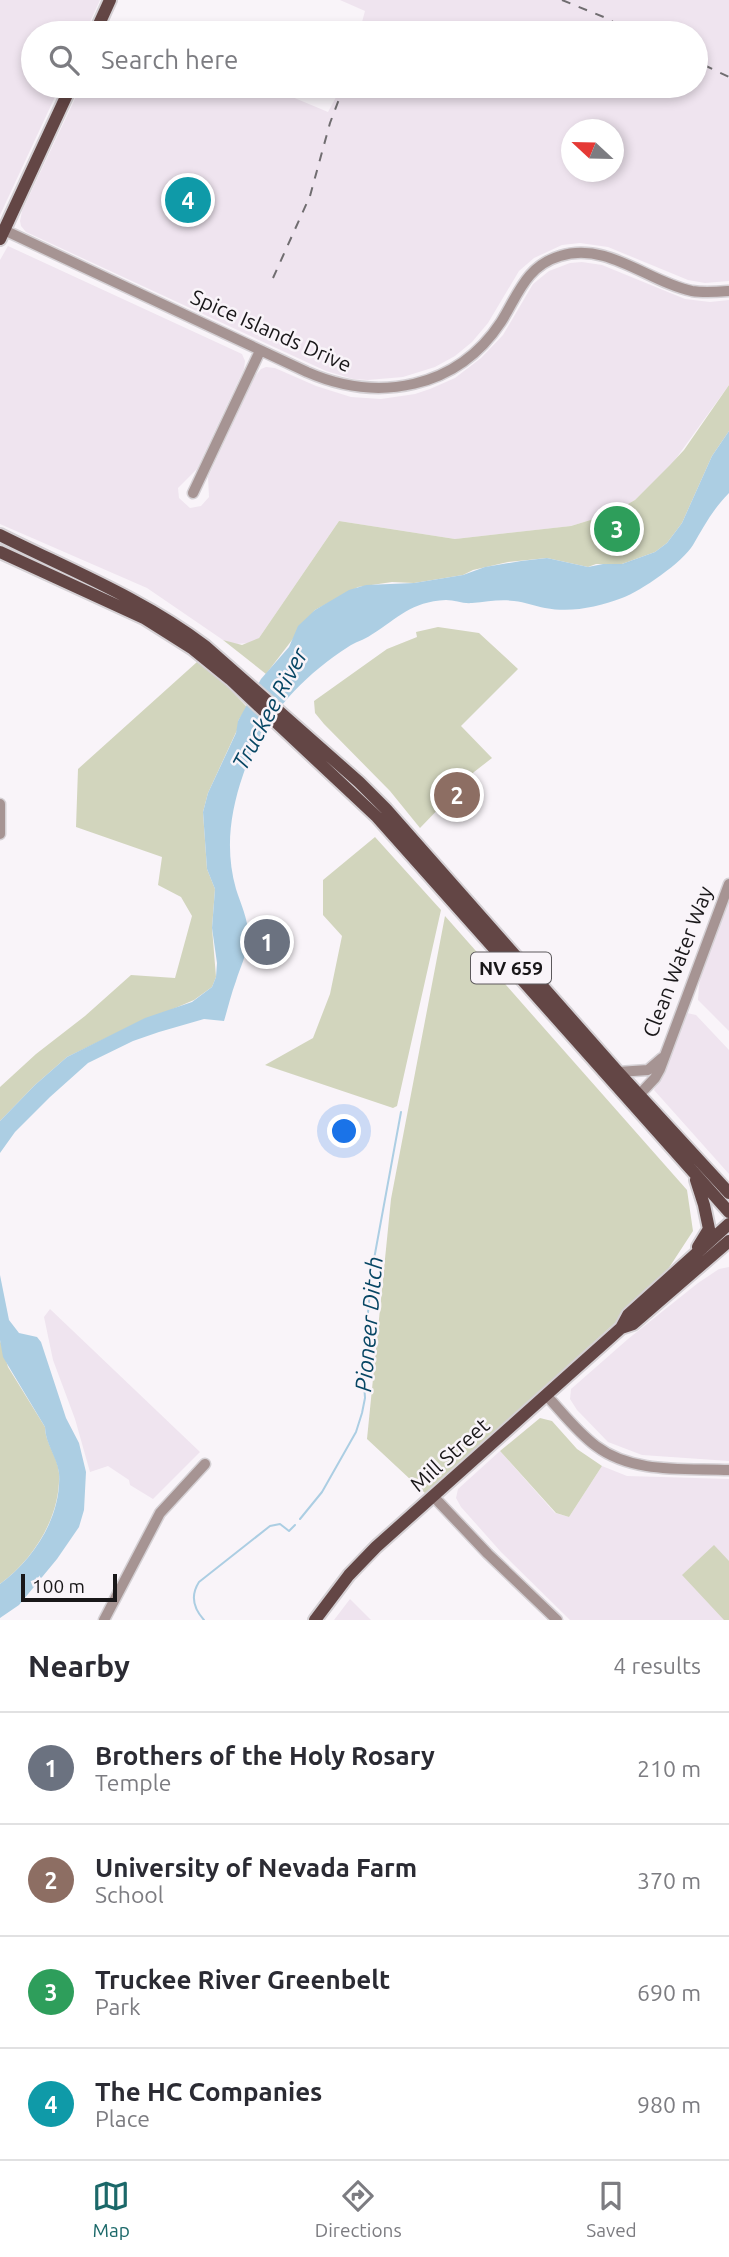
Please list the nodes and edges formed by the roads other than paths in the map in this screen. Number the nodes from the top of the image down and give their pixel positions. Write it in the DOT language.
graph roads {
  1 [pos="110,0"];
  2 [pos="100,21"];
  3 [pos="65,98"];
  4 [pos="2,234"];
  5 [pos="729,291"];
  6 [pos="260,351"];
  7 [pos="193,493"];
  8 [pos="0,535"];
  9 [pos="0,552"];
  10 [pos="240,682"];
  11 [pos="0,804"];
  12 [pos="0,834"];
  13 [pos="411,846"];
  14 [pos="729,884"];
  15 [pos="664,1055"];
  16 [pos="618,1072"];
  17 [pos="639,1095"];
  18 [pos="691,1170"];
  19 [pos="729,1193"];
  20 [pos="729,1212"];
  21 [pos="729,1224"];
  22 [pos="729,1241"];
  23 [pos="729,1253"];
  24 [pos="683,1266"];
  25 [pos="682,1280"];
  26 [pos="621,1328"];
  27 [pos="546,1395"];
  28 [pos="205,1464"];
  29 [pos="729,1470"];
  30 [pos="433,1496"];
  31 [pos="104,1620"];
  32 [pos="315,1620"];
  33 [pos="557,1620"];
  1 -- 2 [label="main road"];
  3 -- 4 [label="main road"];
  4 -- 6 [label="street, Spice Islands Drive"];
  5 -- 6 [label="street, Spice Islands Drive"];
  6 -- 7 [label="street"];
  8 -- 10 [label="main road, NV 659"];
  9 -- 10 [label="main road, NV 659"];
  10 -- 13 [label="main road, NV 659"];
  11 -- 12 [label="street"];
  13 -- 16 [label="main road, NV 659"];
  13 -- 18 [label="main road, NV 659"];
  14 -- 15 [label="street, Clean Water Way"];
  15 -- 16 [label="street, Clean Water Way"];
  15 -- 17 [label="street, Clean Water Way"];
  16 -- 17 [label="main road, NV 659"];
  17 -- 19 [label="main road, NV 659"];
  18 -- 20 [label="main road, NV 659"];
  18 -- 24 [label="main road"];
  21 -- 24 [label="main road, Mill Street"];
  22 -- 25 [label="main road, Mill Street"];
  23 -- 25 [label="main road"];
  24 -- 26 [label="main road, Mill Street"];
  25 -- 26 [label="main road, Mill Street"];
  26 -- 27 [label="main road, Mill Street"];
  27 -- 29 [label="street"];
  27 -- 30 [label="main road, Mill Street"];
  28 -- 31 [label="street"];
  30 -- 32 [label="main road, Mill Street"];
  30 -- 33 [label="street"];
}
